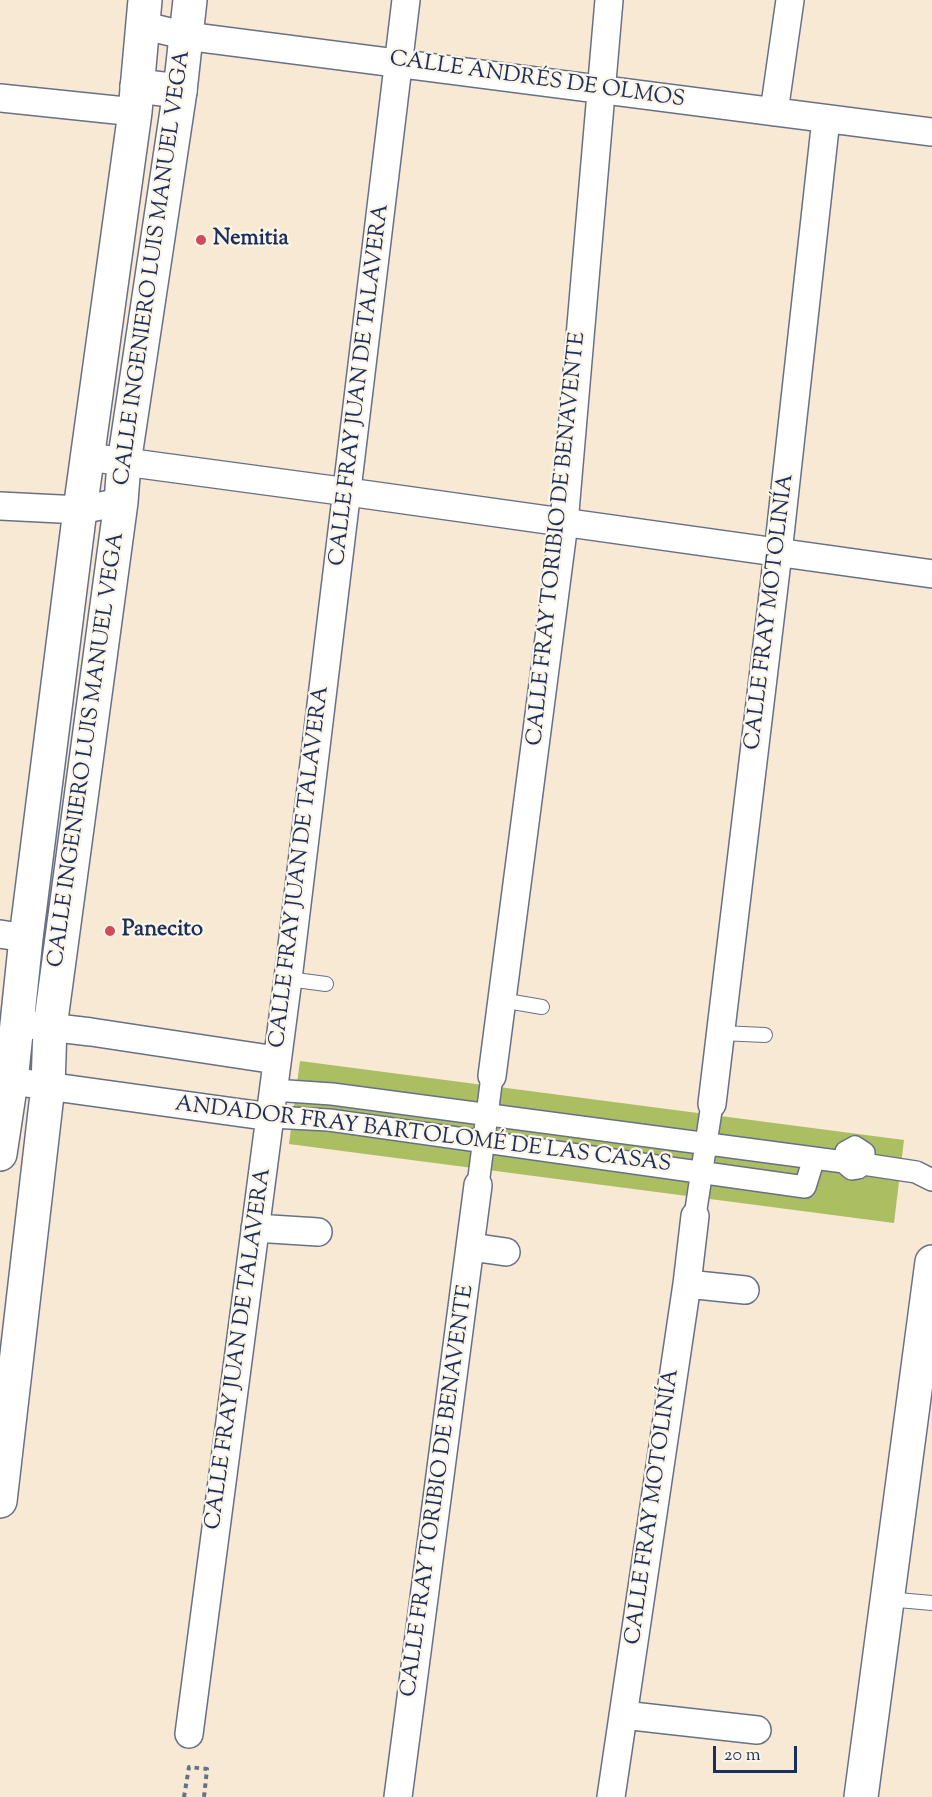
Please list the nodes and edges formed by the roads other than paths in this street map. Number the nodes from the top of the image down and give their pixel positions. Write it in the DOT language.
graph roads {
  1 [pos="190,0"];
  2 [pos="406,0"];
  3 [pos="609,0"];
  4 [pos="790,0"];
  5 [pos="144,13"];
  6 [pos="186,36"];
  7 [pos="400,63"];
  8 [pos="180,91"];
  9 [pos="602,91"];
  10 [pos="0,98"];
  11 [pos="136,99"];
  12 [pos="774,112"];
  13 [pos="826,119"];
  14 [pos="932,132"];
  15 [pos="88,457"];
  16 [pos="124,463"];
  17 [pos="348,492"];
  18 [pos="121,502"];
  19 [pos="0,506"];
  20 [pos="80,510"];
  21 [pos="564,523"];
  22 [pos="778,553"];
  23 [pos="932,574"];
  24 [pos="13,936"];
  25 [pos="288,979"];
  26 [pos="326,984"];
  27 [pos="501,1000"];
  28 [pos="542,1007"];
  29 [pos="15,1024"];
  30 [pos="50,1026"];
  31 [pos="721,1033"];
  32 [pos="765,1035"];
  33 [pos="276,1060"];
  34 [pos="492,1076"];
  35 [pos="11,1081"];
  36 [pos="48,1086"];
  37 [pos="273,1090"];
  38 [pos="712,1104"];
  39 [pos="487,1115"];
  40 [pos="271,1118"];
  41 [pos="483,1142"];
  42 [pos="706,1144"];
  43 [pos="0,1155"];
  44 [pos="814,1158"];
  45 [pos="702,1173"];
  46 [pos="932,1180"];
  47 [pos="478,1185"];
  48 [pos="695,1216"];
  49 [pos="255,1228"];
  50 [pos="318,1232"];
  51 [pos="471,1248"];
  52 [pos="506,1252"];
  53 [pos="932,1262"];
  54 [pos="687,1284"];
  55 [pos="745,1290"];
  56 [pos="0,1501"];
  57 [pos="887,1599"];
  58 [pos="932,1603"];
  59 [pos="623,1715"];
  60 [pos="757,1730"];
  61 [pos="189,1734"];
  62 [pos="398,1797"];
  63 [pos="611,1797"];
  64 [pos="861,1797"];
  1 -- 6 [label="main road, CALLE INGENIERO LUIS MANUEL VEGA"];
  2 -- 7 [label="street, CALLE FRAY JUAN DE TALAVERA"];
  3 -- 9 [label="street, CALLE FRAY TORIBIO DE BENAVENTE"];
  4 -- 12 [label="street"];
  5 -- 6 [label="street, CALLE ANDRÉS DE OLMOS"];
  5 -- 11 [label="main road, CALLE INGENIERO LUIS MANUEL VEGA"];
  6 -- 7 [label="street, CALLE ANDRÉS DE OLMOS"];
  6 -- 8 [label="main road, CALLE INGENIERO LUIS MANUEL VEGA"];
  7 -- 9 [label="street, CALLE ANDRÉS DE OLMOS"];
  7 -- 17 [label="street, CALLE FRAY JUAN DE TALAVERA"];
  8 -- 11 [label="main road"];
  8 -- 16 [label="main road, CALLE INGENIERO LUIS MANUEL VEGA"];
  9 -- 12 [label="street, CALLE ANDRÉS DE OLMOS"];
  9 -- 21 [label="street, CALLE FRAY TORIBIO DE BENAVENTE"];
  10 -- 11 [label="street"];
  11 -- 15 [label="main road, CALLE INGENIERO LUIS MANUEL VEGA"];
  12 -- 13 [label="street, CALLE ANDRÉS DE OLMOS"];
  13 -- 14 [label="street, CALLE ANDRÉS DE OLMOS"];
  13 -- 22 [label="street, CALLE FRAY MOTOLINÍA"];
  15 -- 16 [label="street"];
  15 -- 20 [label="main road, CALLE INGENIERO LUIS MANUEL VEGA"];
  16 -- 17 [label="street"];
  16 -- 18 [label="main road, CALLE INGENIERO LUIS MANUEL VEGA"];
  17 -- 21 [label="street"];
  17 -- 25 [label="street, CALLE FRAY JUAN DE TALAVERA"];
  18 -- 20 [label="street"];
  18 -- 30 [label="main road, CALLE INGENIERO LUIS MANUEL VEGA"];
  19 -- 20 [label="street"];
  20 -- 24 [label="main road, CALLE INGENIERO LUIS MANUEL VEGA"];
  21 -- 22 [label="street"];
  21 -- 27 [label="street, CALLE FRAY TORIBIO DE BENAVENTE"];
  22 -- 23 [label="street"];
  22 -- 31 [label="street, CALLE FRAY MOTOLINÍA"];
  24 -- 29 [label="main road, CALLE INGENIERO LUIS MANUEL VEGA"];
  25 -- 26 [label="lane"];
  25 -- 33 [label="street, CALLE FRAY JUAN DE TALAVERA"];
  27 -- 28 [label="lane"];
  27 -- 34 [label="street, CALLE FRAY TORIBIO DE BENAVENTE"];
  29 -- 30 [label="street"];
  29 -- 35 [label="main road, CALLE INGENIERO LUIS MANUEL VEGA"];
  30 -- 33 [label="street"];
  30 -- 36 [label="main road, CALLE INGENIERO LUIS MANUEL VEGA"];
  31 -- 32 [label="lane"];
  31 -- 38 [label="street, CALLE FRAY MOTOLINÍA"];
  33 -- 37 [label="street, CALLE FRAY JUAN DE TALAVERA"];
  34 -- 39 [label="street"];
  35 -- 36 [label="street, ANDADOR FRAY BARTOLOMÉ DE LAS CASAS"];
  35 -- 43 [label="main road, CALLE INGENIERO LUIS MANUEL VEGA"];
  36 -- 40 [label="street, ANDADOR FRAY BARTOLOMÉ DE LAS CASAS"];
  36 -- 56 [label="main road, CALLE INGENIERO LUIS MANUEL VEGA"];
  37 -- 39 [label="street, ANDADOR FRAY BARTOLOMÉ DE LAS CASAS"];
  37 -- 40 [label="street, CALLE FRAY JUAN DE TALAVERA"];
  38 -- 42 [label="street"];
  39 -- 41 [label="street"];
  39 -- 42 [label="street, ANDADOR FRAY BARTOLOMÉ DE LAS CASAS"];
  40 -- 41 [label="street, ANDADOR FRAY BARTOLOMÉ DE LAS CASAS"];
  40 -- 49 [label="street, CALLE FRAY JUAN DE TALAVERA"];
  41 -- 45 [label="street, ANDADOR FRAY BARTOLOMÉ DE LAS CASAS"];
  41 -- 47 [label="street"];
  42 -- 44 [label="street, ANDADOR FRAY BARTOLOMÉ DE LAS CASAS"];
  42 -- 45 [label="street"];
  44 -- 45 [label="street, ANDADOR FRAY BARTOLOMÉ DE LAS CASAS"];
  44 -- 46 [label="street, ANDADOR FRAY BARTOLOMÉ DE LAS CASAS"];
  45 -- 48 [label="street"];
  47 -- 51 [label="street, CALLE FRAY TORIBIO DE BENAVENTE"];
  48 -- 54 [label="street, CALLE FRAY MOTOLINÍA"];
  49 -- 50 [label="street"];
  49 -- 61 [label="street, CALLE FRAY JUAN DE TALAVERA"];
  51 -- 52 [label="street"];
  51 -- 62 [label="street, CALLE FRAY TORIBIO DE BENAVENTE"];
  53 -- 57 [label="main road"];
  54 -- 55 [label="street"];
  54 -- 59 [label="street, CALLE FRAY MOTOLINÍA"];
  57 -- 58 [label="lane"];
  57 -- 64 [label="main road"];
  59 -- 60 [label="street"];
  59 -- 63 [label="street, CALLE FRAY MOTOLINÍA"];
}
